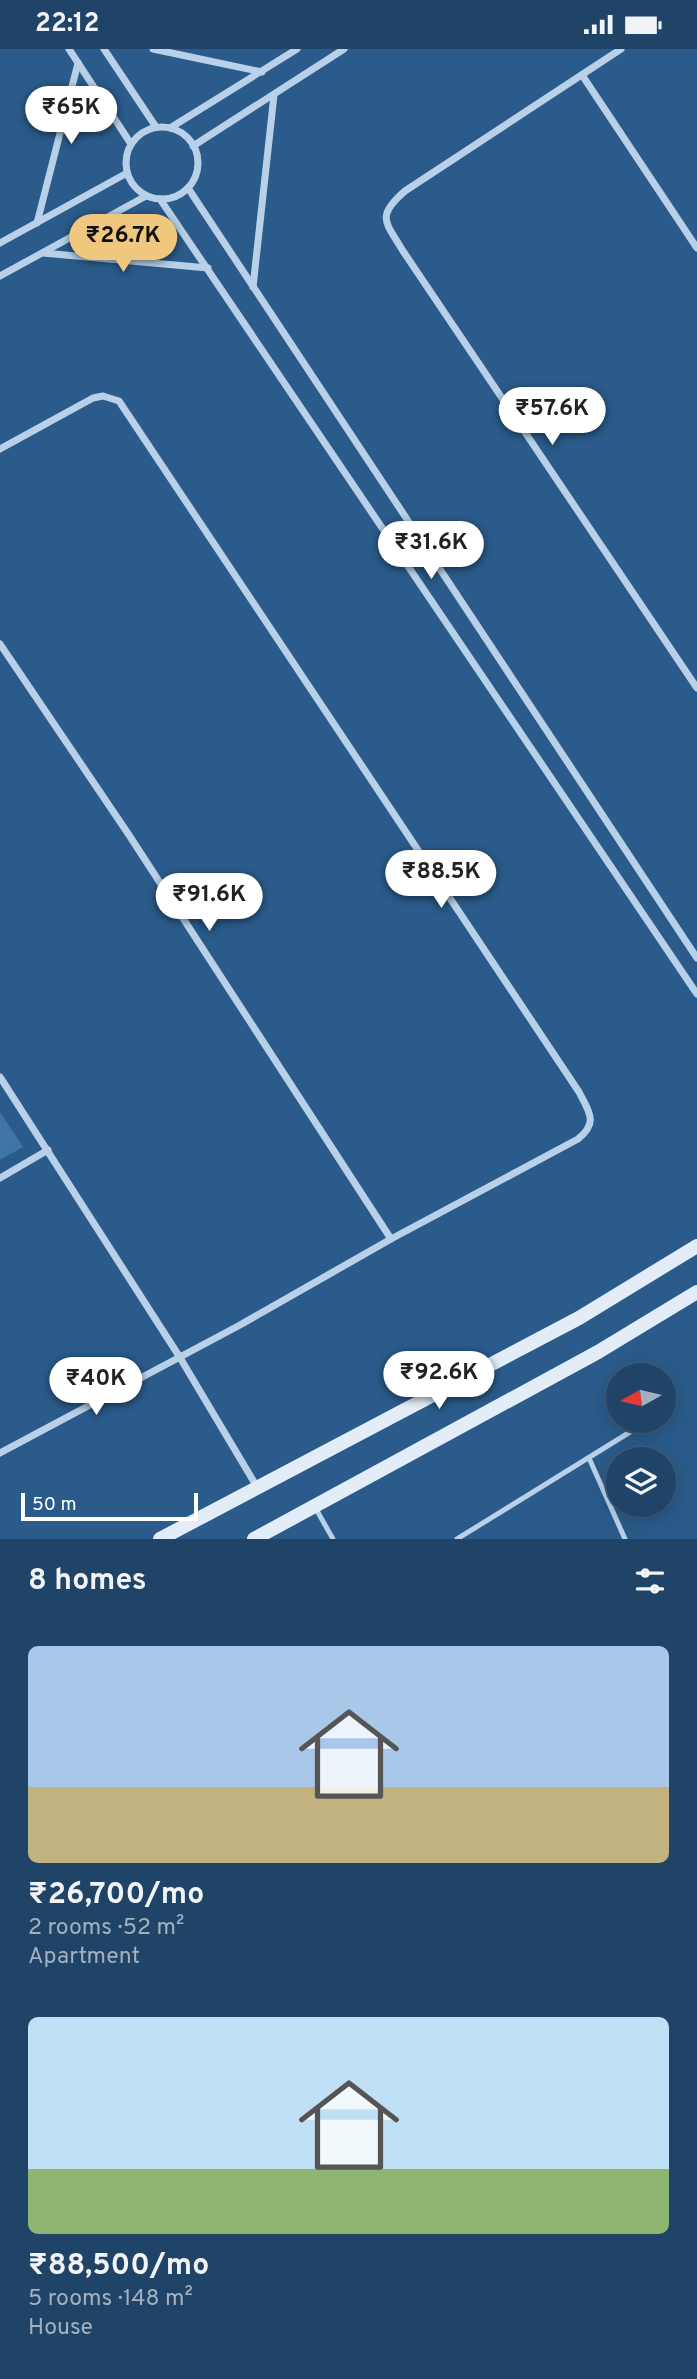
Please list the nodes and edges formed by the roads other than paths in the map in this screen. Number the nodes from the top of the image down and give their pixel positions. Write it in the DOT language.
graph roads {
  1 [pos="69,49"];
  2 [pos="104,49"];
  3 [pos="153,49"];
  4 [pos="297,49"];
  5 [pos="344,49"];
  6 [pos="621,49"];
  7 [pos="78,63"];
  8 [pos="262,72"];
  9 [pos="582,75"];
  10 [pos="274,95"];
  11 [pos="156,127"];
  12 [pos="170,128"];
  13 [pos="131,144"];
  14 [pos="194,146"];
  15 [pos="127,173"];
  16 [pos="188,188"];
  17 [pos="146,195"];
  18 [pos="160,199"];
  19 [pos="37,223"];
  20 [pos="0,243"];
  21 [pos="697,248"];
  22 [pos="42,253"];
  23 [pos="208,268"];
  24 [pos="0,276"];
  25 [pos="253,287"];
  26 [pos="0,449"];
  27 [pos="0,644"];
  28 [pos="697,688"];
  29 [pos="697,958"];
  30 [pos="697,994"];
  31 [pos="0,1077"];
  32 [pos="48,1150"];
  33 [pos="0,1178"];
  34 [pos="391,1239"];
  35 [pos="697,1246"];
  36 [pos="697,1292"];
  37 [pos="180,1356"];
  38 [pos="629,1433"];
  39 [pos="0,1453"];
  40 [pos="589,1458"];
  41 [pos="257,1487"];
  42 [pos="314,1506"];
  43 [pos="160,1539"];
  44 [pos="254,1539"];
  45 [pos="333,1539"];
  46 [pos="457,1539"];
  47 [pos="625,1539"];
  1 -- 7 [label="street"];
  2 -- 11 [label="street"];
  3 -- 8 [label="street"];
  4 -- 8 [label="street"];
  5 -- 10 [label="street"];
  6 -- 9 [label="street"];
  7 -- 13 [label="street"];
  7 -- 19 [label="street"];
  8 -- 12 [label="street"];
  9 -- 21 [label="street"];
  9 -- 28 [label="street"];
  10 -- 14 [label="street"];
  10 -- 25 [label="street"];
  11 -- 12 [label="street"];
  11 -- 13 [label="street"];
  12 -- 14 [label="street"];
  13 -- 15 [label="street"];
  14 -- 16 [label="street"];
  15 -- 17 [label="street"];
  15 -- 19 [label="street"];
  16 -- 18 [label="street"];
  16 -- 25 [label="street"];
  17 -- 18 [label="street"];
  17 -- 22 [label="street"];
  18 -- 23 [label="street"];
  19 -- 20 [label="street"];
  22 -- 23 [label="street"];
  22 -- 24 [label="street"];
  23 -- 30 [label="street"];
  25 -- 29 [label="street"];
  26 -- 34 [label="street"];
  27 -- 34 [label="street"];
  31 -- 32 [label="street"];
  32 -- 33 [label="street"];
  32 -- 37 [label="street"];
  34 -- 37 [label="street"];
  35 -- 41 [label="street"];
  36 -- 42 [label="street"];
  37 -- 39 [label="street"];
  37 -- 41 [label="street"];
  38 -- 40 [label="lane"];
  40 -- 46 [label="lane"];
  40 -- 47 [label="lane"];
  41 -- 43 [label="street"];
  42 -- 44 [label="street"];
  42 -- 45 [label="lane"];
}
